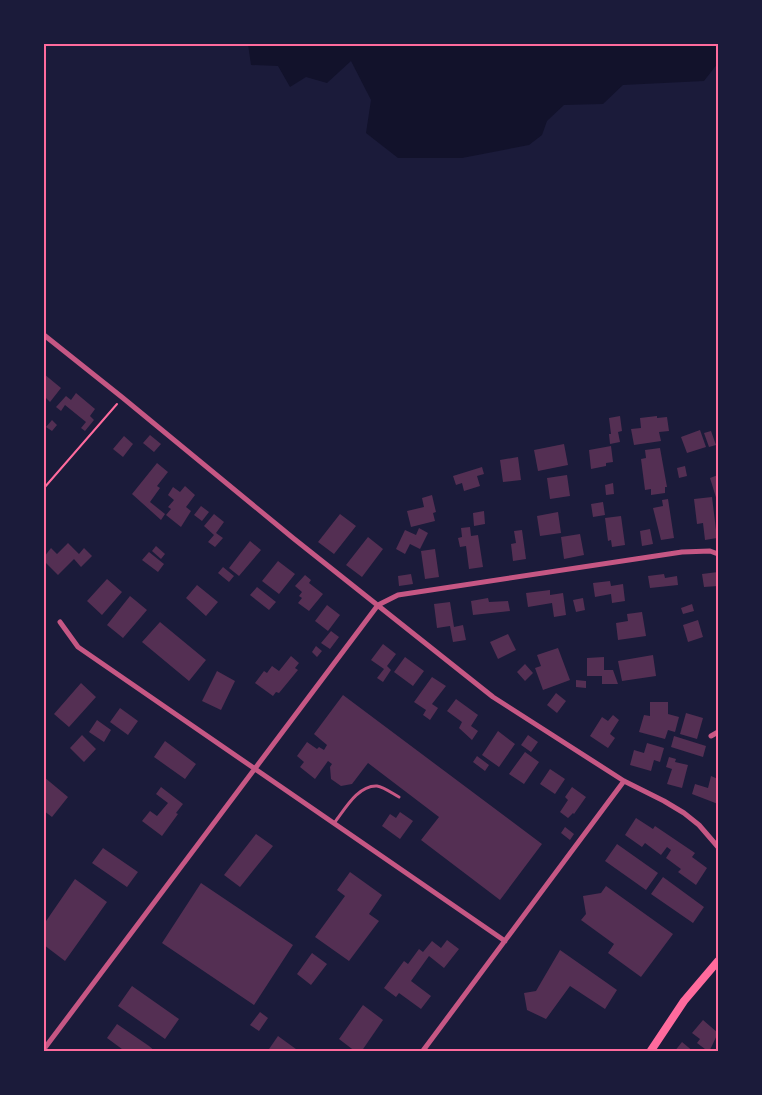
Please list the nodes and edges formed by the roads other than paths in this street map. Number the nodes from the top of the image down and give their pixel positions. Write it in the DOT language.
graph roads {
  1 [pos="44,335"];
  2 [pos="718,554"];
  3 [pos="378,605"];
  4 [pos="60,622"];
  5 [pos="718,732"];
  6 [pos="711,736"];
  7 [pos="254,769"];
  8 [pos="624,781"];
  9 [pos="399,797"];
  10 [pos="334,824"];
  11 [pos="718,846"];
  12 [pos="505,941"];
  13 [pos="718,961"];
  14 [pos="44,1049"];
  15 [pos="423,1052"];
  16 [pos="650,1052"];
  1 -- 3 [label="street"];
  2 -- 3 [label="street"];
  3 -- 7 [label="street"];
  3 -- 8 [label="street"];
  4 -- 7 [label="street"];
  5 -- 6 [label="street"];
  7 -- 10 [label="street"];
  7 -- 14 [label="street"];
  8 -- 11 [label="street"];
  8 -- 12 [label="street"];
  9 -- 10 [label="lane"];
  10 -- 12 [label="street"];
  12 -- 15 [label="street"];
  13 -- 16 [label="main road"];
}
